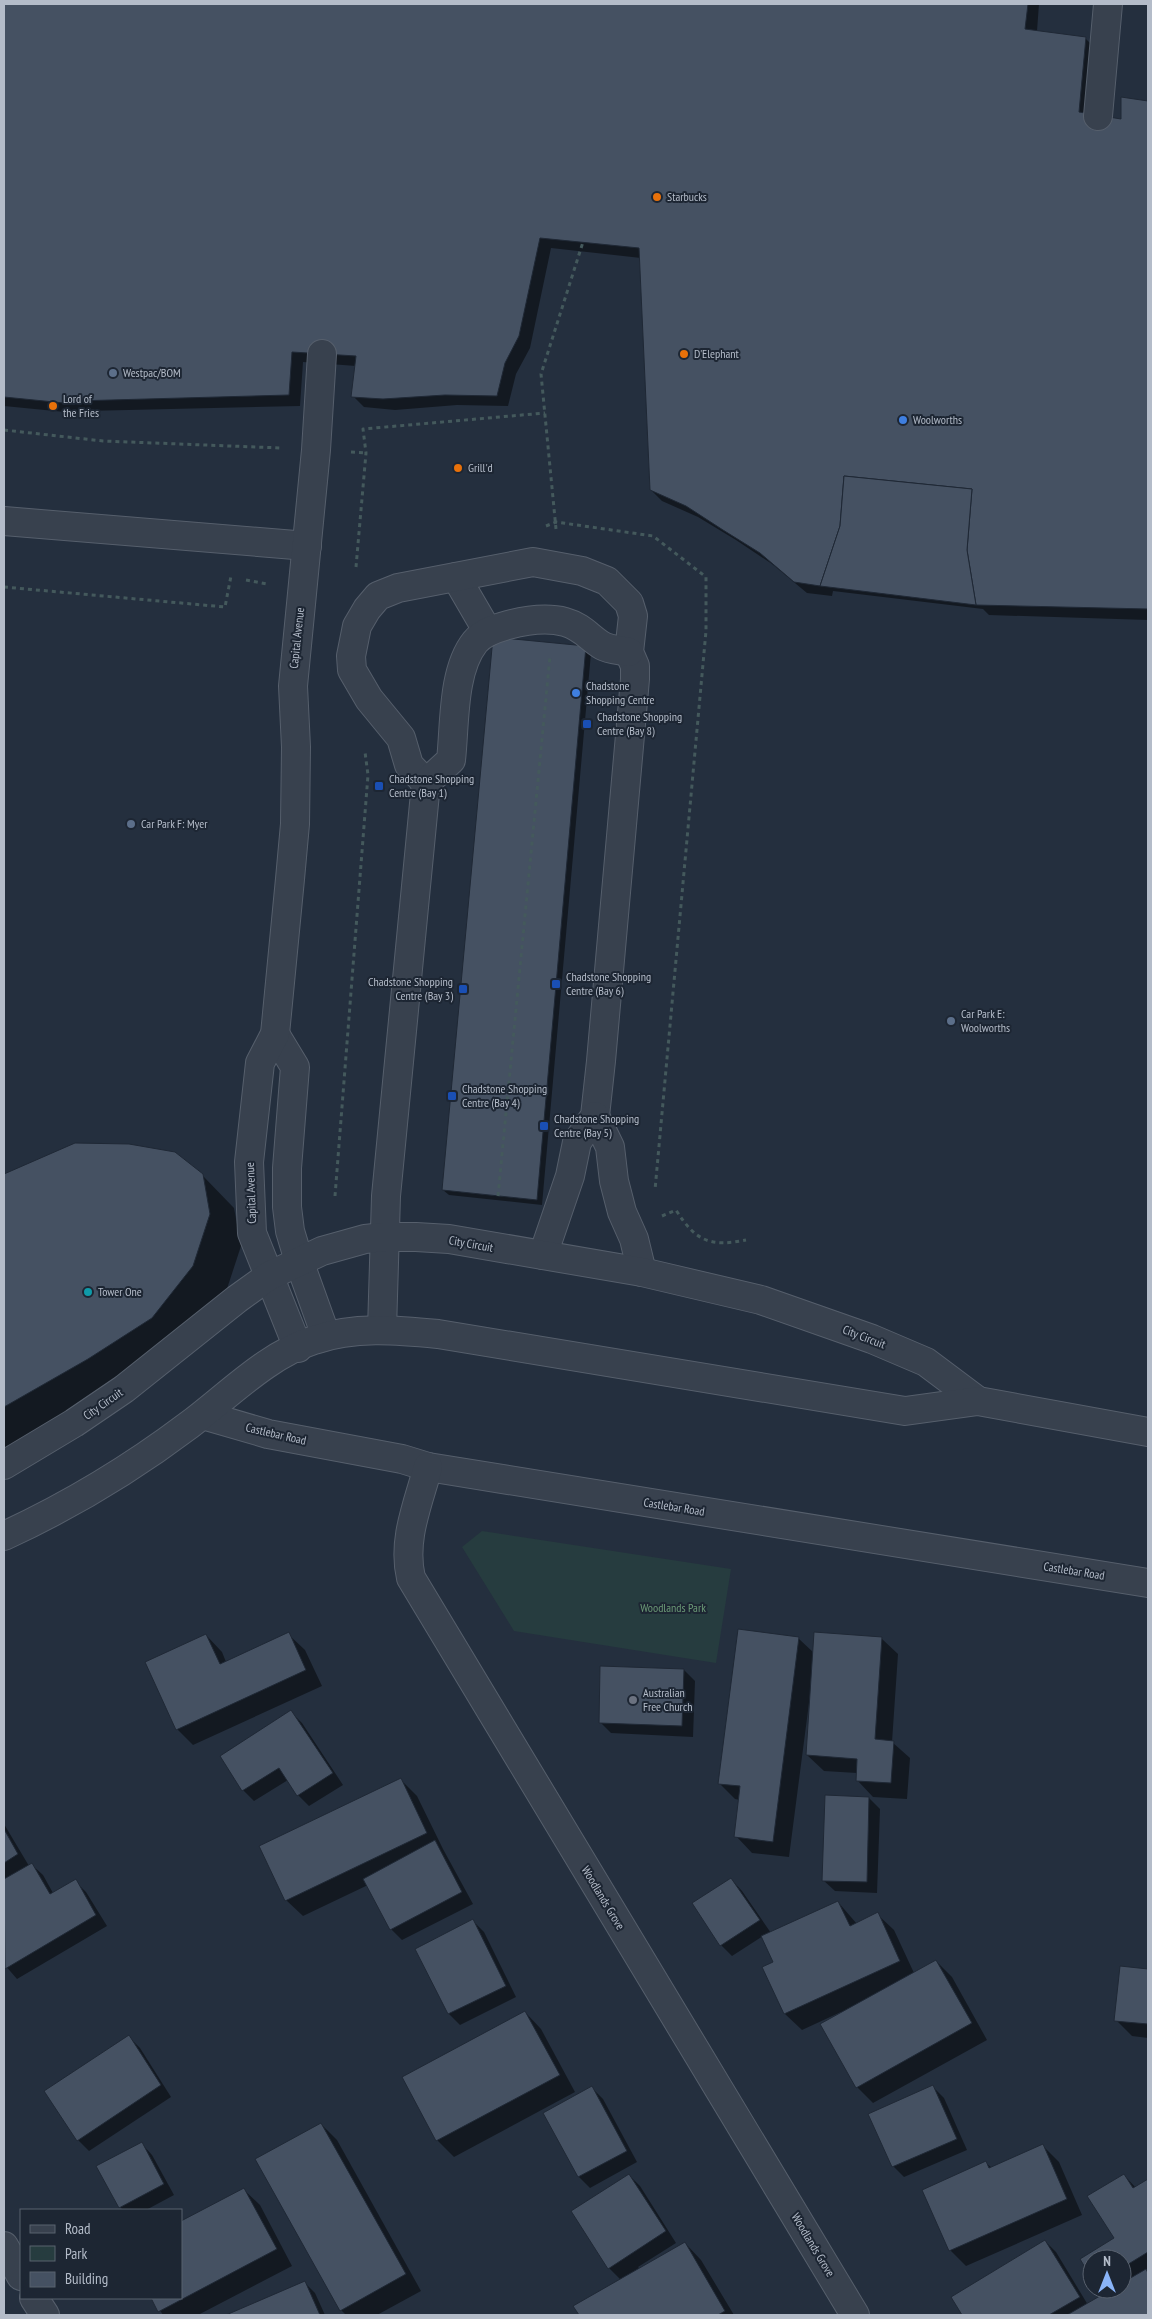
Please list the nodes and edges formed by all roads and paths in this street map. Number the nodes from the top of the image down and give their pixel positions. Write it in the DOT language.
graph roads {
  1 [pos="1108,4"];
  2 [pos="1098,116"];
  3 [pos="583,242"];
  4 [pos="322,354"];
  5 [pos="545,412"];
  6 [pos="4,430"];
  7 [pos="287,448"];
  8 [pos="4,521"];
  9 [pos="556,522"];
  10 [pos="539,529"];
  11 [pos="556,531"];
  12 [pos="307,546"];
  13 [pos="365,570"];
  14 [pos="456,577"];
  15 [pos="277,586"];
  16 [pos="4,587"];
  17 [pos="488,632"];
  18 [pos="550,652"];
  19 [pos="629,652"];
  20 [pos="364,750"];
  21 [pos="426,783"];
  22 [pos="275,1034"];
  23 [pos="595,1116"];
  24 [pos="655,1191"];
  25 [pos="335,1196"];
  26 [pos="498,1196"];
  27 [pos="660,1217"];
  28 [pos="384,1237"];
  29 [pos="746,1240"];
  30 [pos="543,1255"];
  31 [pos="299,1261"];
  32 [pos="642,1272"];
  33 [pos="269,1276"];
  34 [pos="382,1330"];
  35 [pos="326,1336"];
  36 [pos="298,1348"];
  37 [pos="978,1401"];
  38 [pos="203,1415"];
  39 [pos="1148,1432"];
  40 [pos="4,1465"];
  41 [pos="428,1467"];
  42 [pos="4,1536"];
  43 [pos="1148,1583"];
  44 [pos="4,2246"];
  45 [pos="20,2274"];
  46 [pos="35,2299"];
  47 [pos="45,2315"];
  48 [pos="855,2315"];
  1 -- 2 [label="street"];
  3 -- 5 [label="path"];
  4 -- 12 [label="street, Capital Avenue"];
  5 -- 9 [label="path"];
  5 -- 13 [label="path"];
  6 -- 7 [label="path"];
  8 -- 12 [label="street"];
  9 -- 10 [label="path"];
  9 -- 11 [label="path"];
  9 -- 24 [label="path"];
  12 -- 22 [label="street, Capital Avenue"];
  14 -- 17 [label="street"];
  14 -- 19 [label="street"];
  14 -- 21 [label="street"];
  15 -- 16 [label="path"];
  17 -- 19 [label="street"];
  17 -- 21 [label="street"];
  18 -- 26 [label="path"];
  19 -- 23 [label="street"];
  20 -- 25 [label="path"];
  21 -- 28 [label="street"];
  22 -- 31 [label="street"];
  22 -- 33 [label="street, Capital Avenue"];
  23 -- 30 [label="street"];
  23 -- 32 [label="street"];
  27 -- 29 [label="path"];
  28 -- 30 [label="street, City Circuit"];
  28 -- 31 [label="street, City Circuit"];
  28 -- 34 [label="street"];
  30 -- 32 [label="street, City Circuit"];
  31 -- 33 [label="street, City Circuit"];
  31 -- 35 [label="street"];
  32 -- 37 [label="street, City Circuit"];
  33 -- 36 [label="street, Capital Avenue"];
  33 -- 40 [label="street, City Circuit"];
  34 -- 35 [label="street, City Circuit"];
  34 -- 37 [label="street, City Circuit"];
  35 -- 36 [label="street, City Circuit"];
  36 -- 38 [label="street, City Circuit"];
  37 -- 39 [label="street, City Circuit"];
  38 -- 41 [label="street, Castlebar Road"];
  38 -- 42 [label="street, City Circuit"];
  41 -- 43 [label="street, Castlebar Road"];
  41 -- 48 [label="street, Woodlands Grove"];
  44 -- 45 [label="street"];
  46 -- 47 [label="street"];
}
